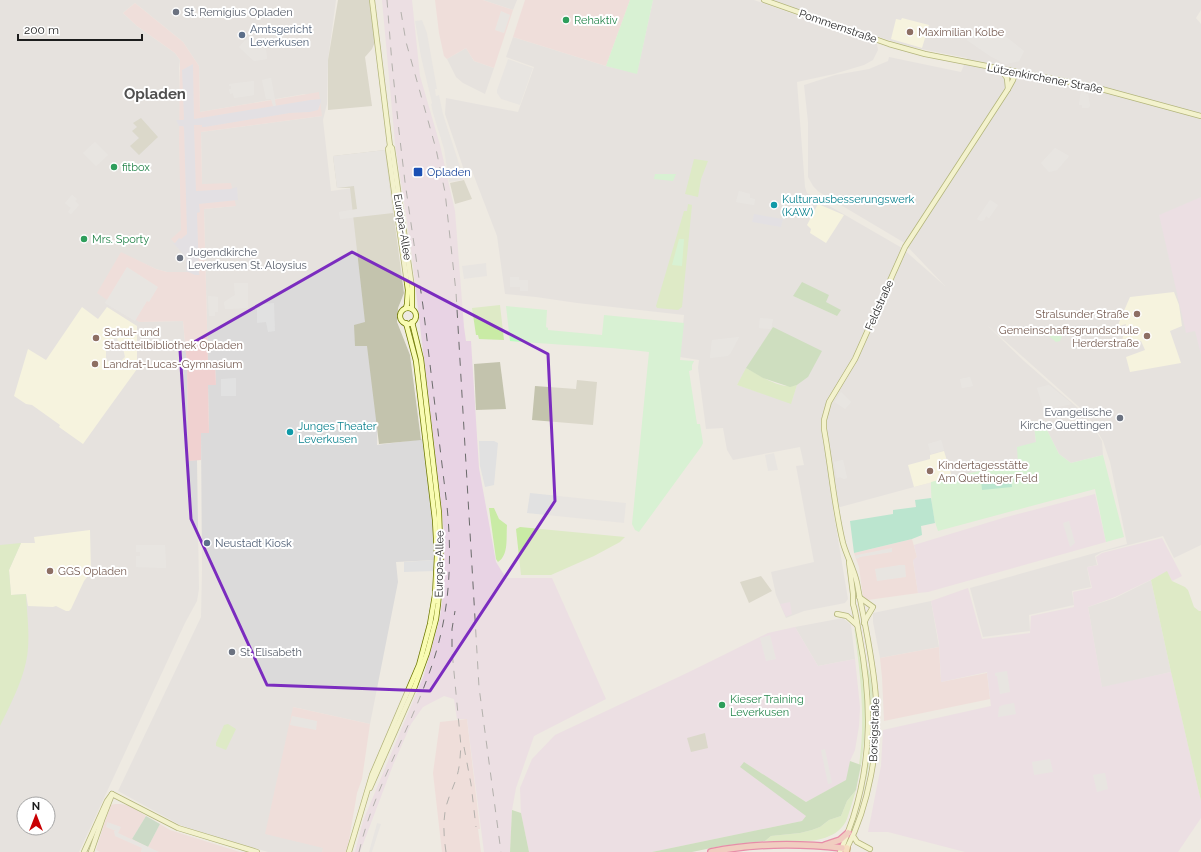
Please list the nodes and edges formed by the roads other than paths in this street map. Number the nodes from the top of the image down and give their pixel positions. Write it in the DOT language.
graph roads {
  1 [pos="372,0"];
  2 [pos="764,0"];
  3 [pos="889,44"];
  4 [pos="1000,69"];
  5 [pos="1015,72"];
  6 [pos="1008,89"];
  7 [pos="1201,116"];
  8 [pos="390,146"];
  9 [pos="406,308"];
  10 [pos="412,309"];
  11 [pos="409,323"];
  12 [pos="849,561"];
  13 [pos="859,597"];
  14 [pos="861,609"];
  15 [pos="855,610"];
  16 [pos="837,614"];
  17 [pos="864,623"];
  18 [pos="857,625"];
  19 [pos="112,794"];
  20 [pos="851,834"];
  21 [pos="821,845"];
  22 [pos="870,849"];
  23 [pos="844,850"];
  24 [pos="84,852"];
  25 [pos="91,852"];
  26 [pos="257,852"];
  27 [pos="350,852"];
  28 [pos="711,852"];
  1 -- 8 [label="main road, Europa-Allee"];
  2 -- 3 [label="main road, Pommernstraße"];
  3 -- 4 [label="main road, Lützenkirchener Straße"];
  4 -- 5 [label="main road, Lützenkirchener Straße"];
  4 -- 6 [label="main road"];
  5 -- 6 [label="main road, Feldstraße"];
  5 -- 7 [label="main road, Lützenkirchener Straße"];
  6 -- 12 [label="main road, Feldstraße"];
  8 -- 9 [label="main road, Europa-Allee"];
  8 -- 10 [label="main road, Europa-Allee"];
  9 -- 10 [label="main road"];
  9 -- 11 [label="main road"];
  10 -- 11 [label="main road"];
  11 -- 27 [label="main road, Europa-Allee"];
  12 -- 13 [label="main road, Feldstraße"];
  12 -- 15 [label="main road, Feldstraße"];
  13 -- 14 [label="main road, Feldstraße"];
  13 -- 17 [label="main road"];
  14 -- 17 [label="main road, Borsigstraße"];
  15 -- 18 [label="main road, Borsigstraße"];
  16 -- 18 [label="main road"];
  17 -- 20 [label="main road, Borsigstraße"];
  18 -- 20 [label="main road, Borsigstraße"];
  19 -- 24 [label="main road"];
  19 -- 25 [label="main road"];
  19 -- 26 [label="main road"];
  20 -- 21 [label="highway"];
  20 -- 22 [label="main road"];
  20 -- 23 [label="main road"];
  21 -- 23 [label="highway"];
  21 -- 28 [label="highway"];
}
